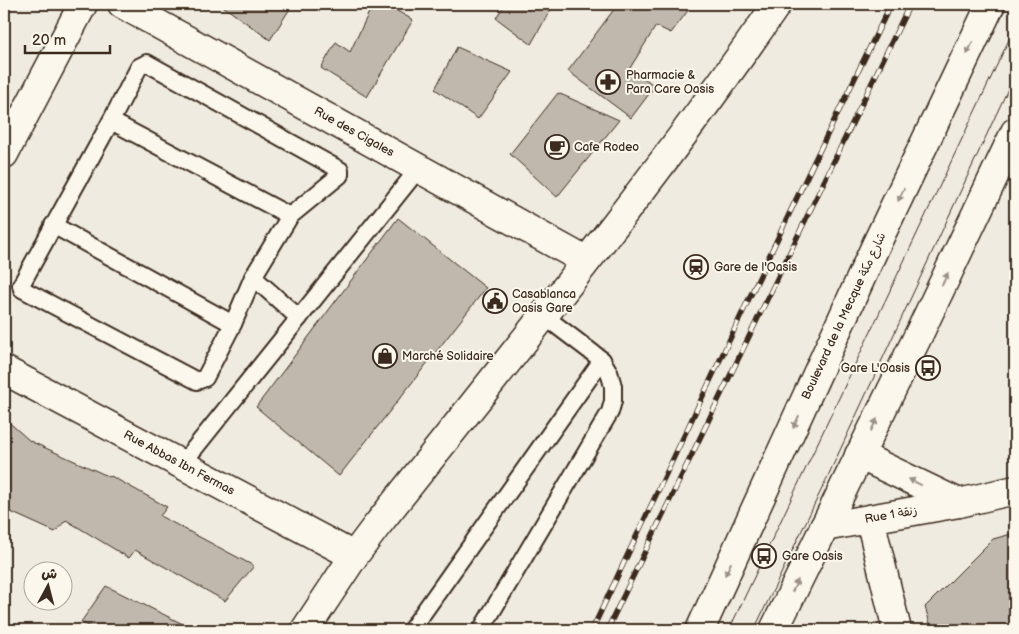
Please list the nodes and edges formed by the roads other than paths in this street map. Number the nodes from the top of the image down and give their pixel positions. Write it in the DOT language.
graph roads {
  1 [pos="83,4"];
  2 [pos="122,4"];
  3 [pos="777,4"];
  4 [pos="991,4"];
  5 [pos="111,121"];
  6 [pos="1015,132"];
  7 [pos="4,154"];
  8 [pos="419,168"];
  9 [pos="290,216"];
  10 [pos="54,225"];
  11 [pos="586,260"];
  12 [pos="254,277"];
  13 [pos="544,316"];
  14 [pos="299,318"];
  15 [pos="233,324"];
  16 [pos="602,360"];
  17 [pos="4,370"];
  18 [pos="859,455"];
  19 [pos="182,464"];
  20 [pos="1015,490"];
  21 [pos="959,502"];
  22 [pos="870,518"];
  23 [pos="824,527"];
  24 [pos="354,556"];
  25 [pos="305,630"];
  26 [pos="411,630"];
  27 [pos="481,630"];
  28 [pos="700,630"];
  29 [pos="774,630"];
  30 [pos="896,630"];
  1 -- 7 [label="main road"];
  2 -- 8 [label="main road, Rue des Cigales"];
  3 -- 11 [label="main road"];
  4 -- 28 [label="main road, Boulevard de la Mecque شارع مكة, one-way"];
  5 -- 9 [label="lane"];
  5 -- 9 [label="lane"];
  5 -- 10 [label="lane"];
  18 -- 6 [label="main road, one-way"];
  8 -- 11 [label="main road, Rue des Cigales"];
  8 -- 14 [label="lane"];
  9 -- 12 [label="lane"];
  10 -- 15 [label="lane"];
  10 -- 15 [label="lane"];
  11 -- 13 [label="main road"];
  12 -- 14 [label="lane"];
  12 -- 15 [label="lane"];
  13 -- 16 [label="lane"];
  13 -- 24 [label="main road"];
  14 -- 19 [label="lane"];
  16 -- 26 [label="lane"];
  16 -- 27 [label="lane"];
  17 -- 19 [label="main road, Rue Abbas Ibn Fermas"];
  21 -- 18 [label="main road, one-way"];
  18 -- 23 [label="main road"];
  19 -- 24 [label="main road, Rue Abbas Ibn Fermas"];
  20 -- 21 [label="main road, Rue 1 زنقة"];
  21 -- 22 [label="main road, Rue 1 زنقة"];
  22 -- 23 [label="main road, Rue 1 زنقة"];
  22 -- 30 [label="main road"];
  29 -- 23 [label="main road, one-way"];
  24 -- 25 [label="main road"];
}
